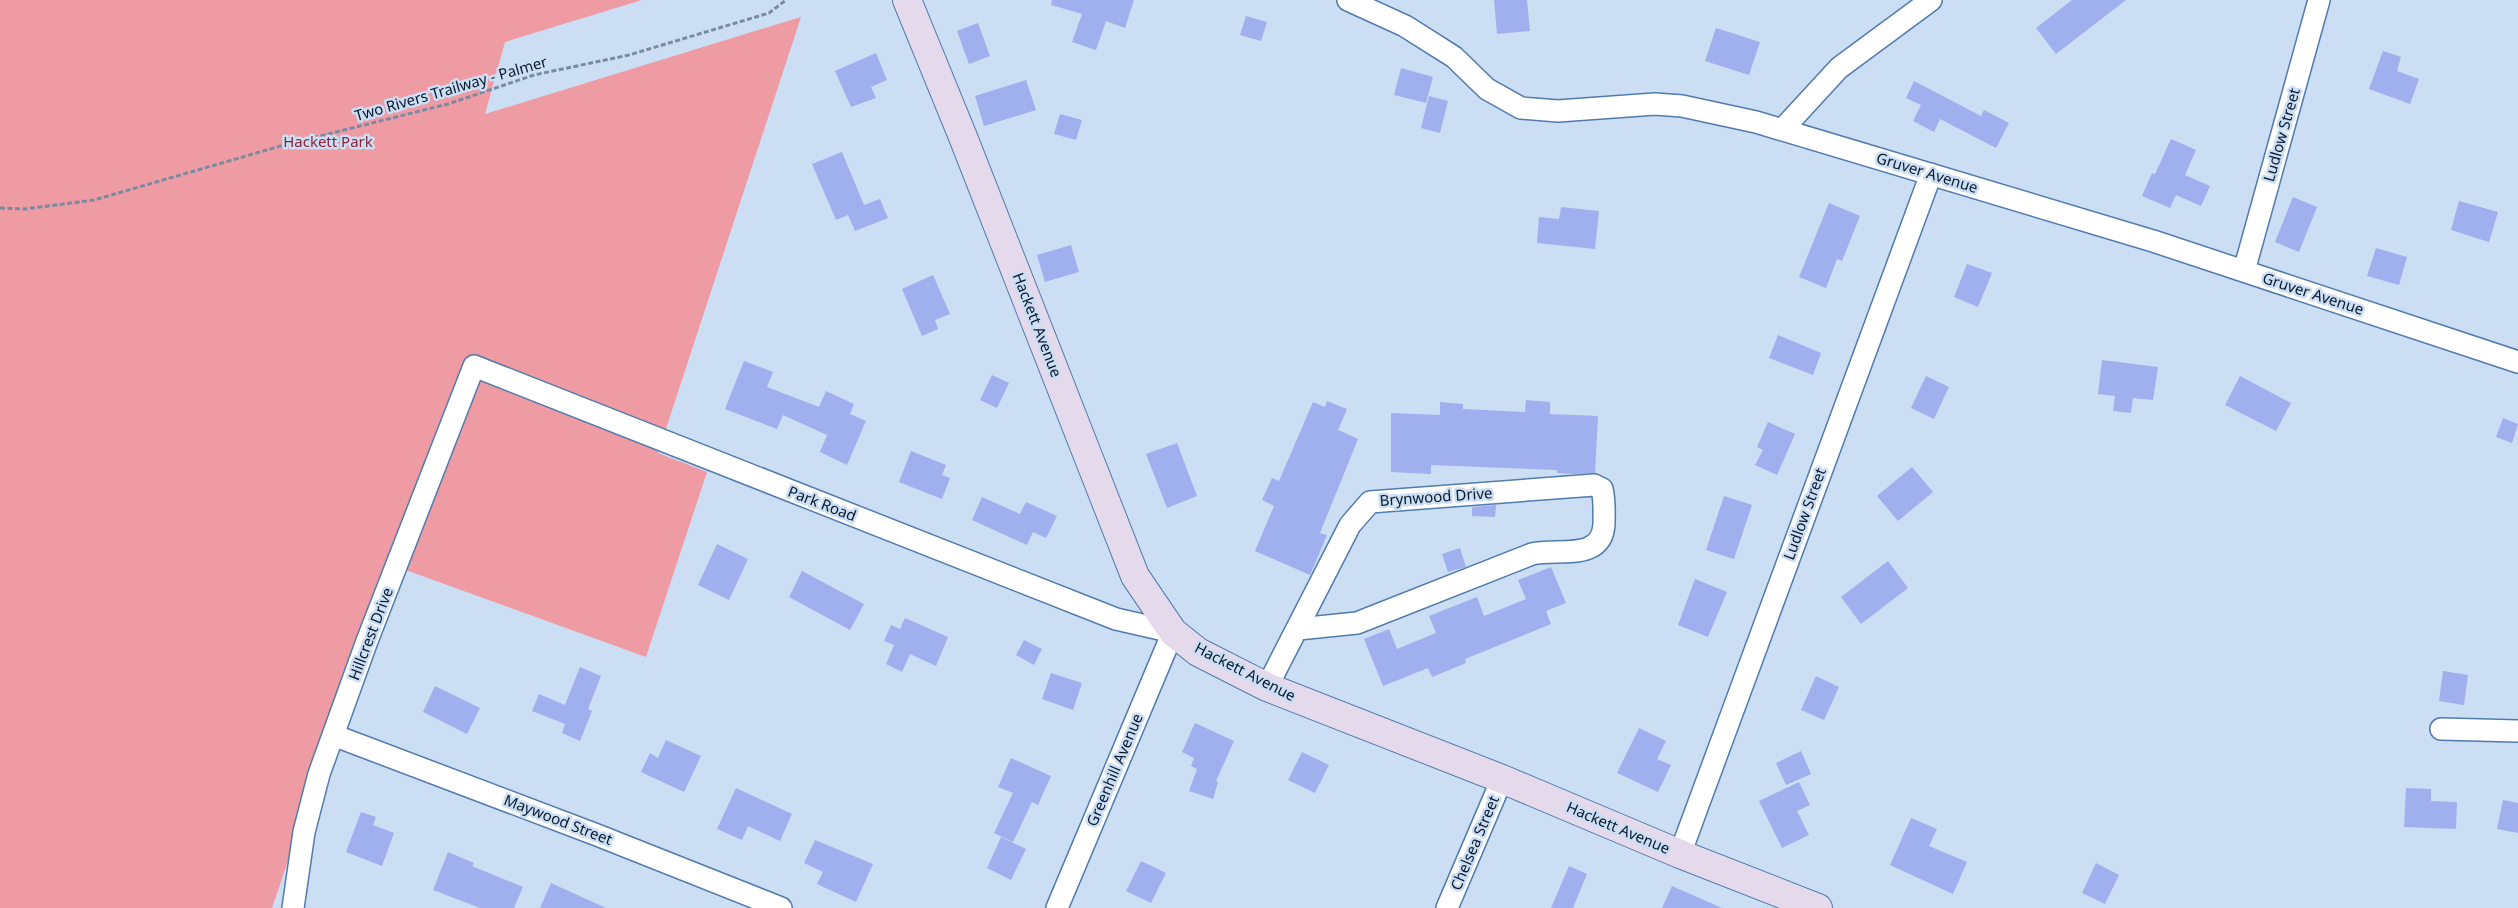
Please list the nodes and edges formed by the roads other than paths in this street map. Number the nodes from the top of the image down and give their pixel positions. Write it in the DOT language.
graph roads {
  1 [pos="907,0"];
  2 [pos="1348,0"];
  3 [pos="1931,0"];
  4 [pos="2319,0"];
  5 [pos="1782,130"];
  6 [pos="1930,174"];
  7 [pos="2244,271"];
  8 [pos="2518,362"];
  9 [pos="474,366"];
  10 [pos="1298,629"];
  11 [pos="1173,632"];
  12 [pos="1267,687"];
  13 [pos="2440,730"];
  14 [pos="2518,731"];
  15 [pos="333,735"];
  16 [pos="1502,779"];
  17 [pos="1680,854"];
  18 [pos="293,908"];
  19 [pos="781,908"];
  20 [pos="1057,908"];
  21 [pos="1447,908"];
  22 [pos="1818,908"];
  1 -- 11 [label="main road, Hackett Avenue"];
  2 -- 5 [label="street, Gruver Avenue"];
  3 -- 5 [label="street"];
  4 -- 7 [label="street, Ludlow Street"];
  5 -- 6 [label="street, Gruver Avenue"];
  6 -- 7 [label="street, Gruver Avenue"];
  6 -- 17 [label="street, Ludlow Street"];
  7 -- 8 [label="street, Gruver Avenue"];
  9 -- 11 [label="street, Park Road"];
  9 -- 15 [label="street, Hillcrest Drive"];
  10 -- 10 [label="street, Brynwood Drive"];
  10 -- 12 [label="street, Brynwood Drive"];
  11 -- 12 [label="main road, Hackett Avenue"];
  11 -- 20 [label="street, Greenhill Avenue"];
  12 -- 16 [label="main road, Hackett Avenue"];
  13 -- 14 [label="street"];
  15 -- 18 [label="street, Hillcrest Drive"];
  15 -- 19 [label="street, Maywood Street"];
  16 -- 17 [label="main road, Hackett Avenue"];
  16 -- 21 [label="street, Chelsea Street"];
  17 -- 22 [label="main road, Hackett Avenue"];
}
